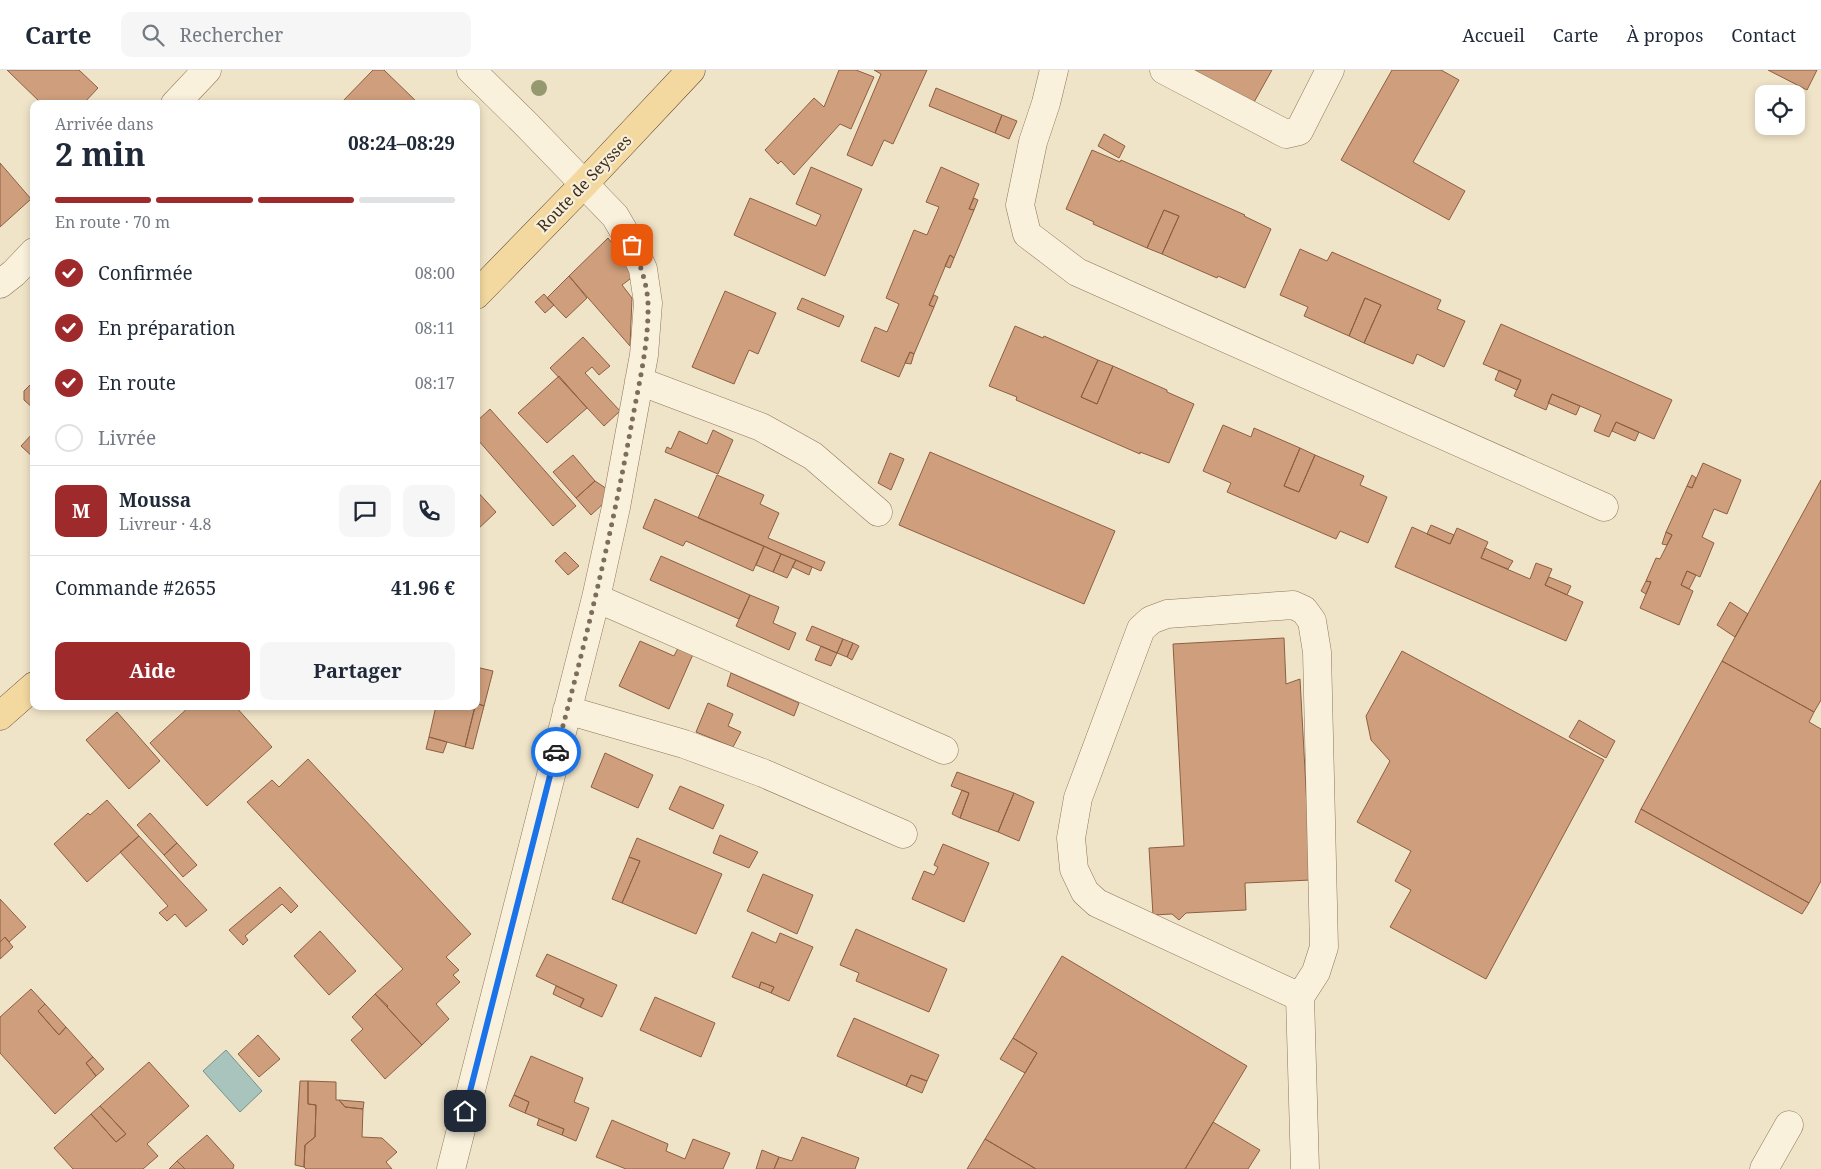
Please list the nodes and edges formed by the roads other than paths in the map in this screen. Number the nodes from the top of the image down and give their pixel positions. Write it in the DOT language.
graph roads {
  1 [pos="207,70"];
  2 [pos="471,70"];
  3 [pos="691,70"];
  4 [pos="1054,70"];
  5 [pos="1164,70"];
  6 [pos="1330,70"];
  7 [pos="179,100"];
  8 [pos="584,184"];
  9 [pos="30,256"];
  10 [pos="0,284"];
  11 [pos="480,291"];
  12 [pos="639,381"];
  13 [pos="1604,507"];
  14 [pos="878,512"];
  15 [pos="596,598"];
  16 [pos="30,690"];
  17 [pos="567,710"];
  18 [pos="0,716"];
  19 [pos="944,750"];
  20 [pos="903,834"];
  21 [pos="1300,997"];
  22 [pos="1790,1125"];
  23 [pos="451,1169"];
  24 [pos="1305,1169"];
  25 [pos="1764,1169"];
  1 -- 7 [label="street"];
  2 -- 8 [label="street"];
  3 -- 8 [label="main road, Route de Seysses"];
  4 -- 13 [label="street"];
  5 -- 6 [label="street"];
  8 -- 11 [label="main road, Route de Seysses"];
  8 -- 12 [label="street"];
  9 -- 10 [label="street"];
  12 -- 14 [label="street"];
  12 -- 15 [label="street"];
  15 -- 17 [label="street"];
  15 -- 19 [label="street"];
  16 -- 18 [label="main road"];
  17 -- 20 [label="street"];
  17 -- 23 [label="street"];
  21 -- 21 [label="street"];
  21 -- 24 [label="street"];
  22 -- 25 [label="street"];
}
